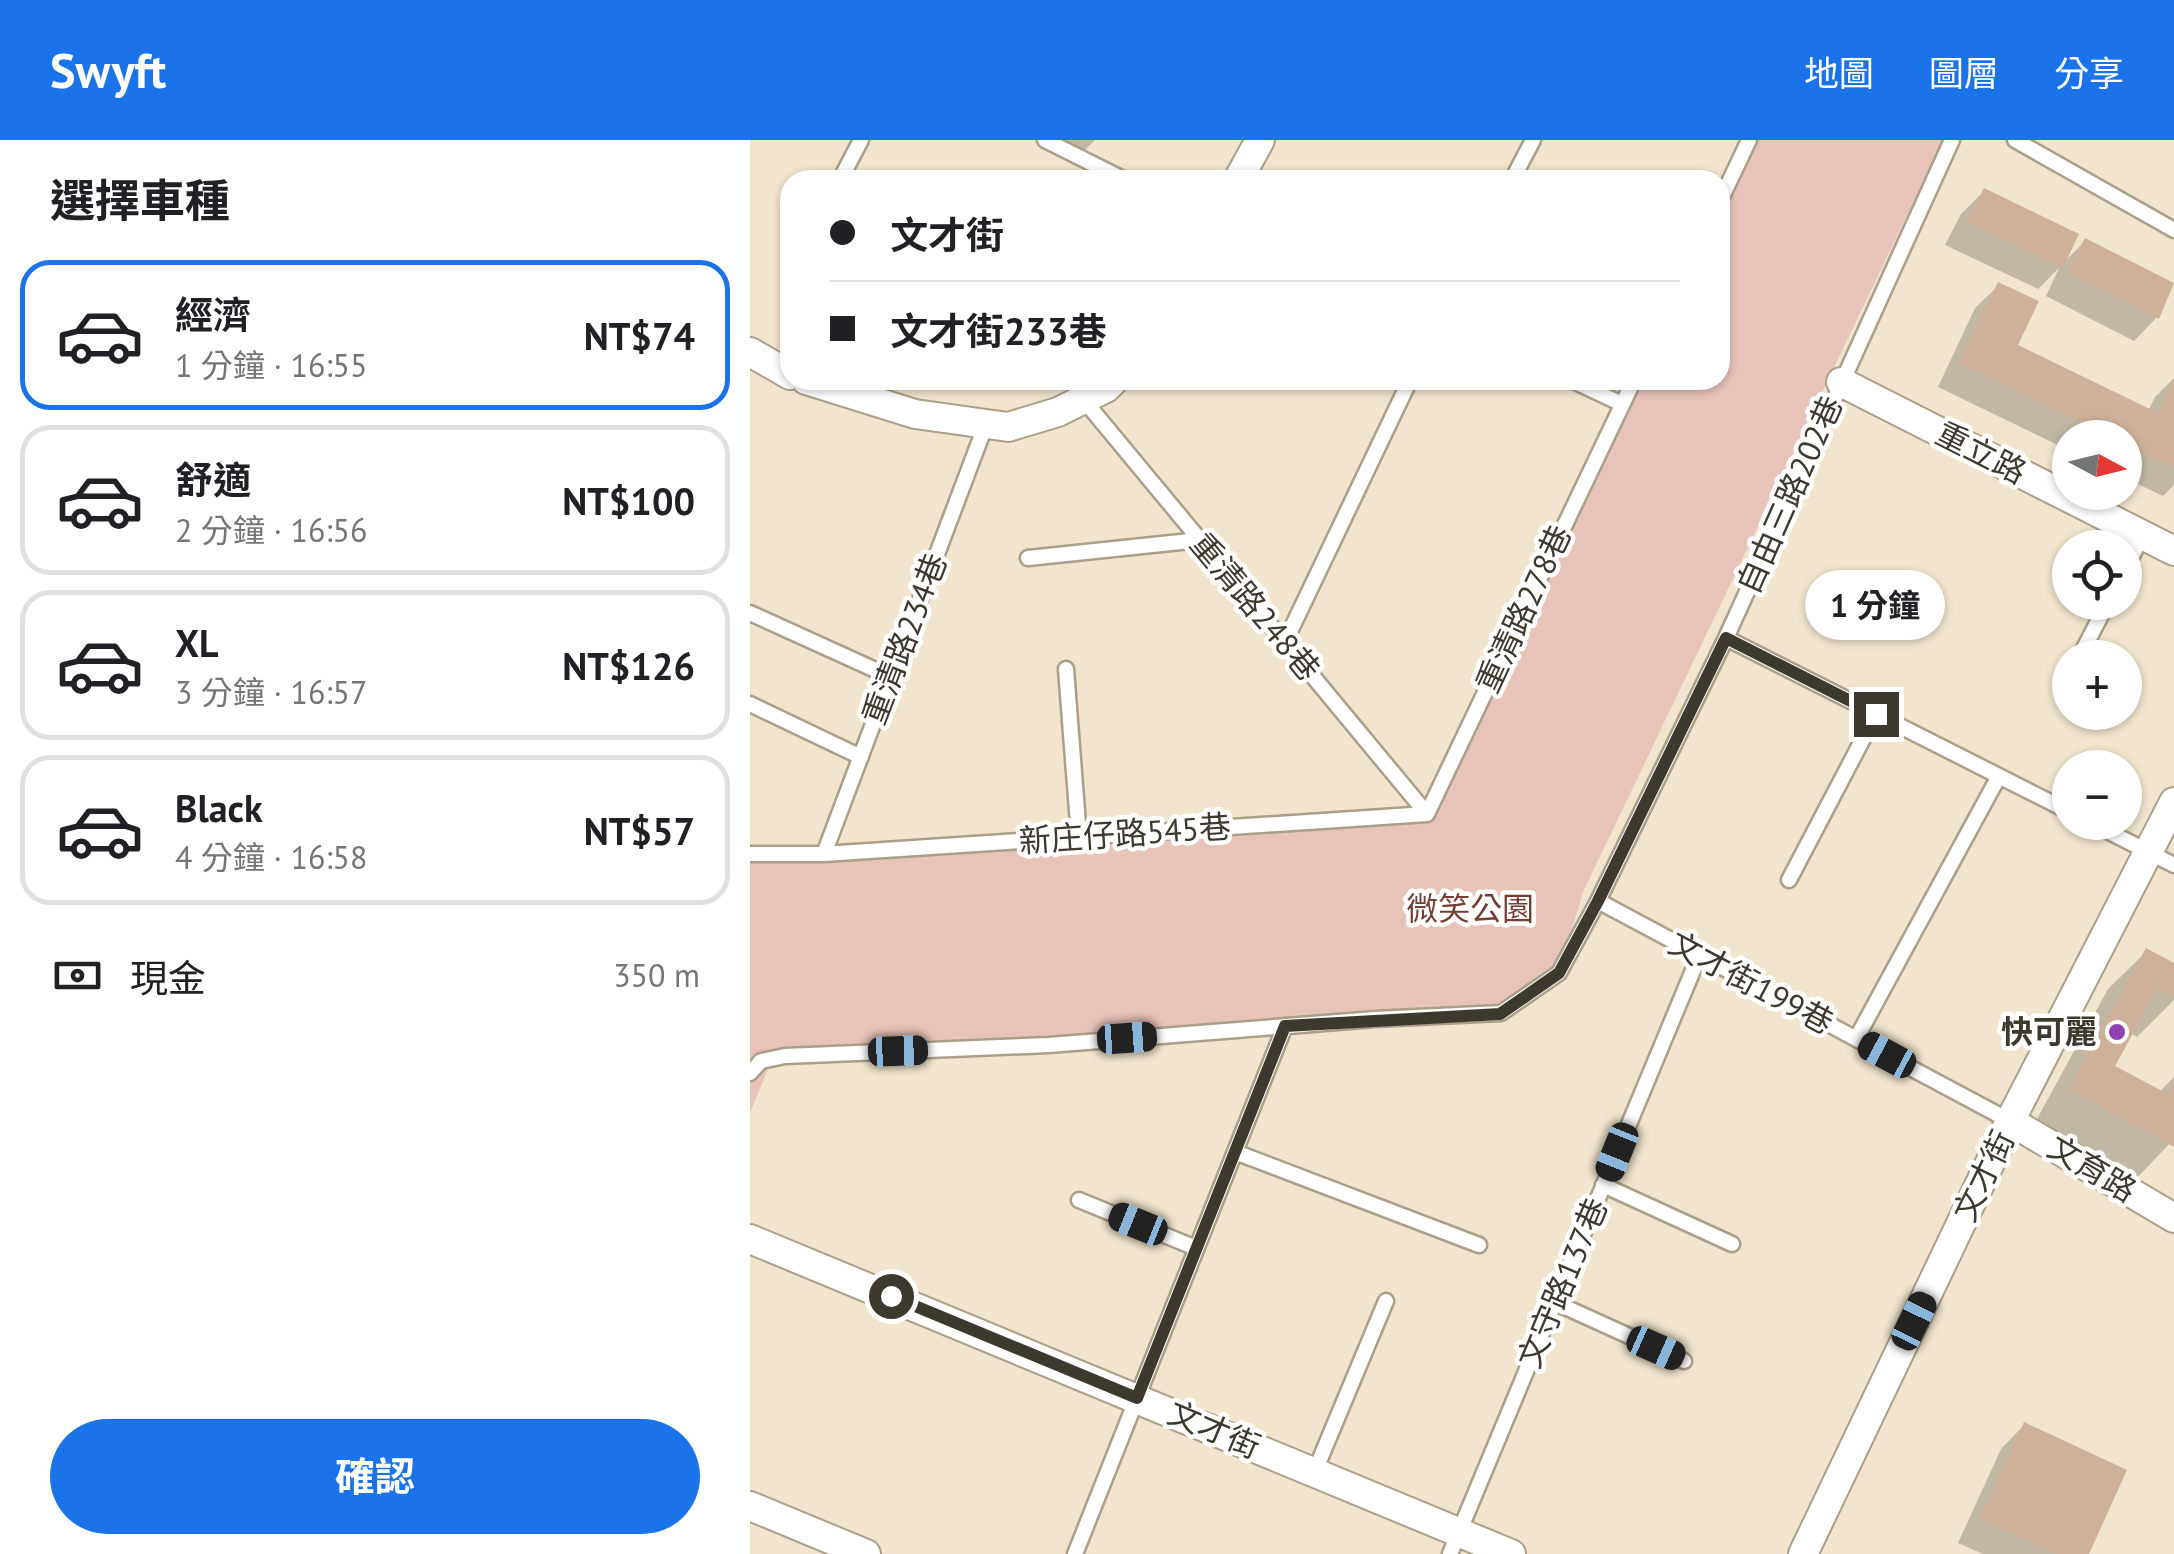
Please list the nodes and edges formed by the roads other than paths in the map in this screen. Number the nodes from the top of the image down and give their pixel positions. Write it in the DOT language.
graph roads {
  1 [pos="861,140"];
  2 [pos="1045,140"];
  3 [pos="1260,140"];
  4 [pos="1533,140"];
  5 [pos="1749,140"];
  6 [pos="1952,140"];
  7 [pos="2015,140"];
  8 [pos="845,170"];
  9 [pos="1105,170"];
  10 [pos="1244,170"];
  11 [pos="1517,170"];
  12 [pos="1730,180"];
  13 [pos="2174,230"];
  14 [pos="750,352"];
  15 [pos="780,367"];
  16 [pos="1841,382"];
  17 [pos="842,390"];
  18 [pos="1102,390"];
  19 [pos="1405,390"];
  20 [pos="1593,390"];
  21 [pos="1629,390"];
  22 [pos="1083,400"];
  23 [pos="1622,404"];
  24 [pos="986,424"];
  25 [pos="2130,530"];
  26 [pos="2142,536"];
  27 [pos="1200,540"];
  28 [pos="2174,551"];
  29 [pos="1028,558"];
  30 [pos="750,613"];
  31 [pos="1726,638"];
  32 [pos="1285,642"];
  33 [pos="1066,669"];
  34 [pos="891,677"];
  35 [pos="750,704"];
  36 [pos="1876,714"];
  37 [pos="861,757"];
  38 [pos="1998,776"];
  39 [pos="2174,802"];
  40 [pos="2052,803"];
  41 [pos="1426,814"];
  42 [pos="1079,837"];
  43 [pos="2125,840"];
  44 [pos="2148,852"];
  45 [pos="750,854"];
  46 [pos="824,854"];
  47 [pos="2174,865"];
  48 [pos="1789,880"];
  49 [pos="1598,901"];
  50 [pos="1699,956"];
  51 [pos="1285,1026"];
  52 [pos="1856,1039"];
  53 [pos="750,1073"];
  54 [pos="2010,1121"];
  55 [pos="1235,1152"];
  56 [pos="1604,1185"];
  57 [pos="1079,1200"];
  58 [pos="2174,1218"];
  59 [pos="750,1239"];
  60 [pos="1732,1244"];
  61 [pos="1479,1246"];
  62 [pos="1196,1248"];
  63 [pos="1386,1300"];
  64 [pos="1554,1302"];
  65 [pos="1684,1360"];
  66 [pos="1137,1398"];
  67 [pos="1314,1472"];
  68 [pos="750,1506"];
  69 [pos="1454,1543"];
  70 [pos="866,1554"];
  71 [pos="1075,1554"];
  72 [pos="1512,1554"];
  73 [pos="1803,1554"];
  1 -- 8 [label="lane"];
  2 -- 9 [label="lane"];
  3 -- 10 [label="street"];
  4 -- 11 [label="lane"];
  5 -- 12 [label="lane"];
  6 -- 16 [label="lane, 自由三路202巷"];
  7 -- 13 [label="lane"];
  14 -- 15 [label="street"];
  16 -- 25 [label="street, 重立路"];
  16 -- 31 [label="lane, 自由三路202巷"];
  17 -- 24 [label="street"];
  18 -- 22 [label="street"];
  19 -- 32 [label="lane"];
  20 -- 23 [label="lane"];
  21 -- 23 [label="lane, 重清路278巷"];
  22 -- 24 [label="street"];
  22 -- 27 [label="lane, 重清路248巷"];
  23 -- 41 [label="lane, 重清路278巷"];
  24 -- 34 [label="lane, 重清路234巷"];
  26 -- 28 [label="street, 重立路"];
  27 -- 29 [label="lane"];
  27 -- 32 [label="lane, 重清路248巷"];
  30 -- 34 [label="lane"];
  31 -- 36 [label="lane"];
  31 -- 49 [label="lane, 自由三路202巷"];
  32 -- 41 [label="lane, 重清路248巷"];
  33 -- 42 [label="lane"];
  34 -- 37 [label="lane, 重清路234巷"];
  35 -- 37 [label="lane"];
  36 -- 38 [label="lane"];
  36 -- 48 [label="lane"];
  37 -- 46 [label="lane, 重清路234巷"];
  38 -- 40 [label="lane"];
  38 -- 52 [label="lane"];
  39 -- 44 [label="street, 文才街"];
  41 -- 42 [label="lane, 新庄仔路545巷"];
  42 -- 46 [label="lane, 新庄仔路545巷"];
  43 -- 44 [label="lane"];
  44 -- 47 [label="lane"];
  44 -- 54 [label="street, 文才街"];
  45 -- 46 [label="lane, 新庄仔路545巷"];
  49 -- 50 [label="lane, 文才街199巷"];
  49 -- 51 [label="lane, 自由三路202巷"];
  50 -- 52 [label="lane, 文才街199巷"];
  50 -- 56 [label="lane, 文守路137巷"];
  51 -- 53 [label="lane, 自由三路202巷"];
  51 -- 55 [label="lane"];
  52 -- 54 [label="lane, 文才街199巷"];
  54 -- 58 [label="street, 文育路"];
  54 -- 73 [label="street, 文才街"];
  55 -- 61 [label="lane"];
  55 -- 62 [label="lane"];
  56 -- 60 [label="lane"];
  56 -- 64 [label="lane, 文守路137巷"];
  57 -- 62 [label="lane"];
  59 -- 66 [label="street, 文才街"];
  62 -- 66 [label="lane"];
  63 -- 67 [label="lane"];
  64 -- 65 [label="lane"];
  64 -- 69 [label="lane, 文守路137巷"];
  66 -- 67 [label="street, 文才街"];
  66 -- 71 [label="lane"];
  67 -- 69 [label="street, 文才街"];
  68 -- 70 [label="street"];
  69 -- 72 [label="street, 文才街"];
}
